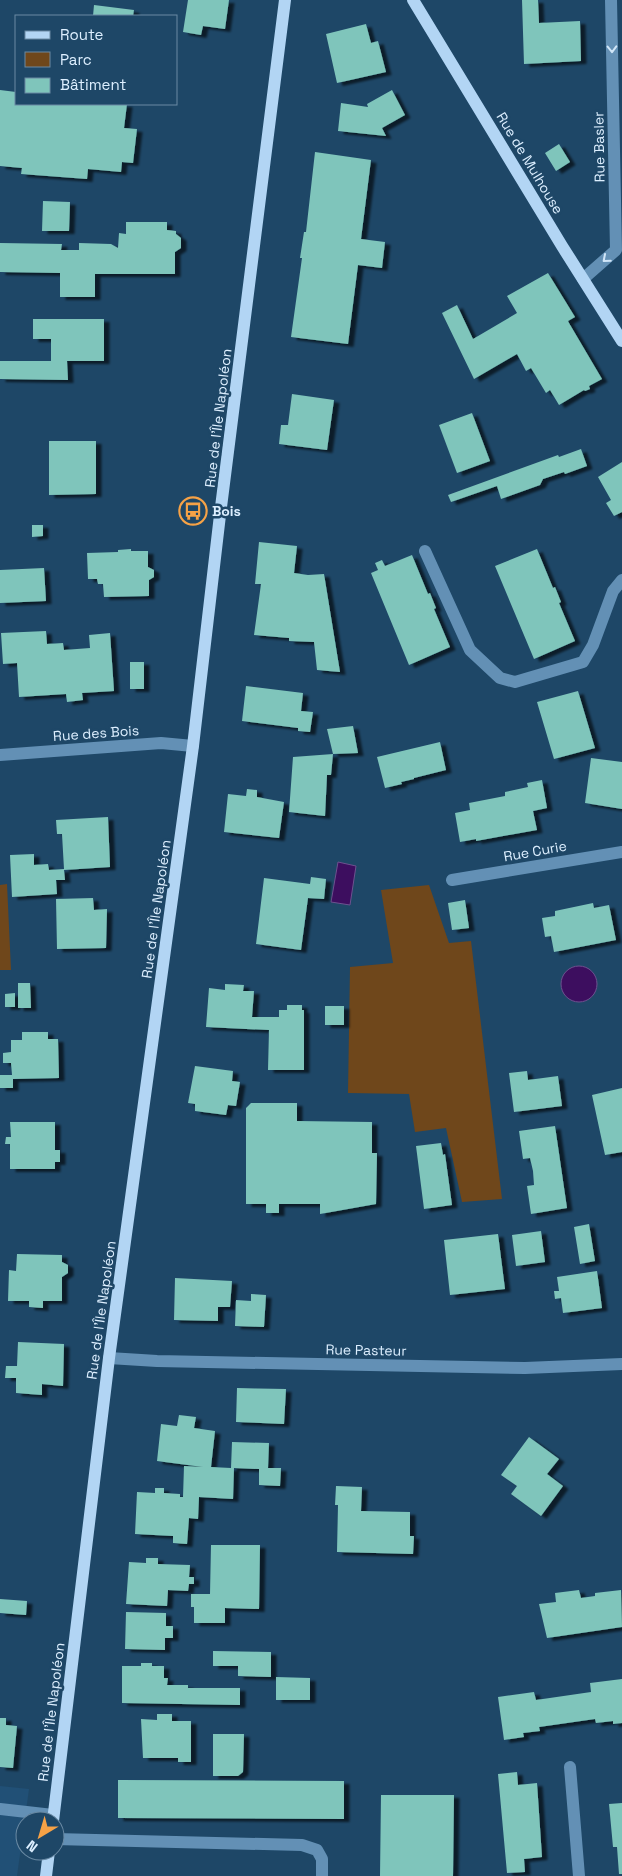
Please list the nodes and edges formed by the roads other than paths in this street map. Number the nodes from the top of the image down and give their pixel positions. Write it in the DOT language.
graph roads {
  1 [pos="296,0"];
  2 [pos="413,0"];
  3 [pos="611,0"];
  4 [pos="285,6"];
  5 [pos="583,279"];
  6 [pos="622,341"];
  7 [pos="425,551"];
  8 [pos="622,580"];
  9 [pos="193,746"];
  10 [pos="0,755"];
  11 [pos="622,852"];
  12 [pos="452,880"];
  13 [pos="109,1358"];
  14 [pos="622,1366"];
  15 [pos="570,1767"];
  16 [pos="0,1809"];
  17 [pos="54,1811"];
  18 [pos="15,1812"];
  19 [pos="65,1839"];
  20 [pos="48,1861"];
  21 [pos="46,1876"];
  22 [pos="322,1876"];
  23 [pos="579,1876"];
  1 -- 4 [label="main road"];
  2 -- 5 [label="main road, Rue de Mulhouse"];
  3 -- 5 [label="street, Rue Basler, one-way"];
  4 -- 9 [label="main road, Rue de l'Île Napoléon"];
  5 -- 6 [label="main road, Rue de Mulhouse"];
  7 -- 8 [label="street"];
  9 -- 10 [label="street, Rue des Bois"];
  9 -- 13 [label="main road, Rue de l'Île Napoléon"];
  11 -- 12 [label="street, Rue Curie"];
  13 -- 14 [label="street, Rue Pasteur"];
  13 -- 17 [label="main road, Rue de l'Île Napoléon"];
  15 -- 23 [label="street"];
  16 -- 18 [label="street"];
  19 -- 22 [label="street"];
  20 -- 21 [label="main road"];
}
